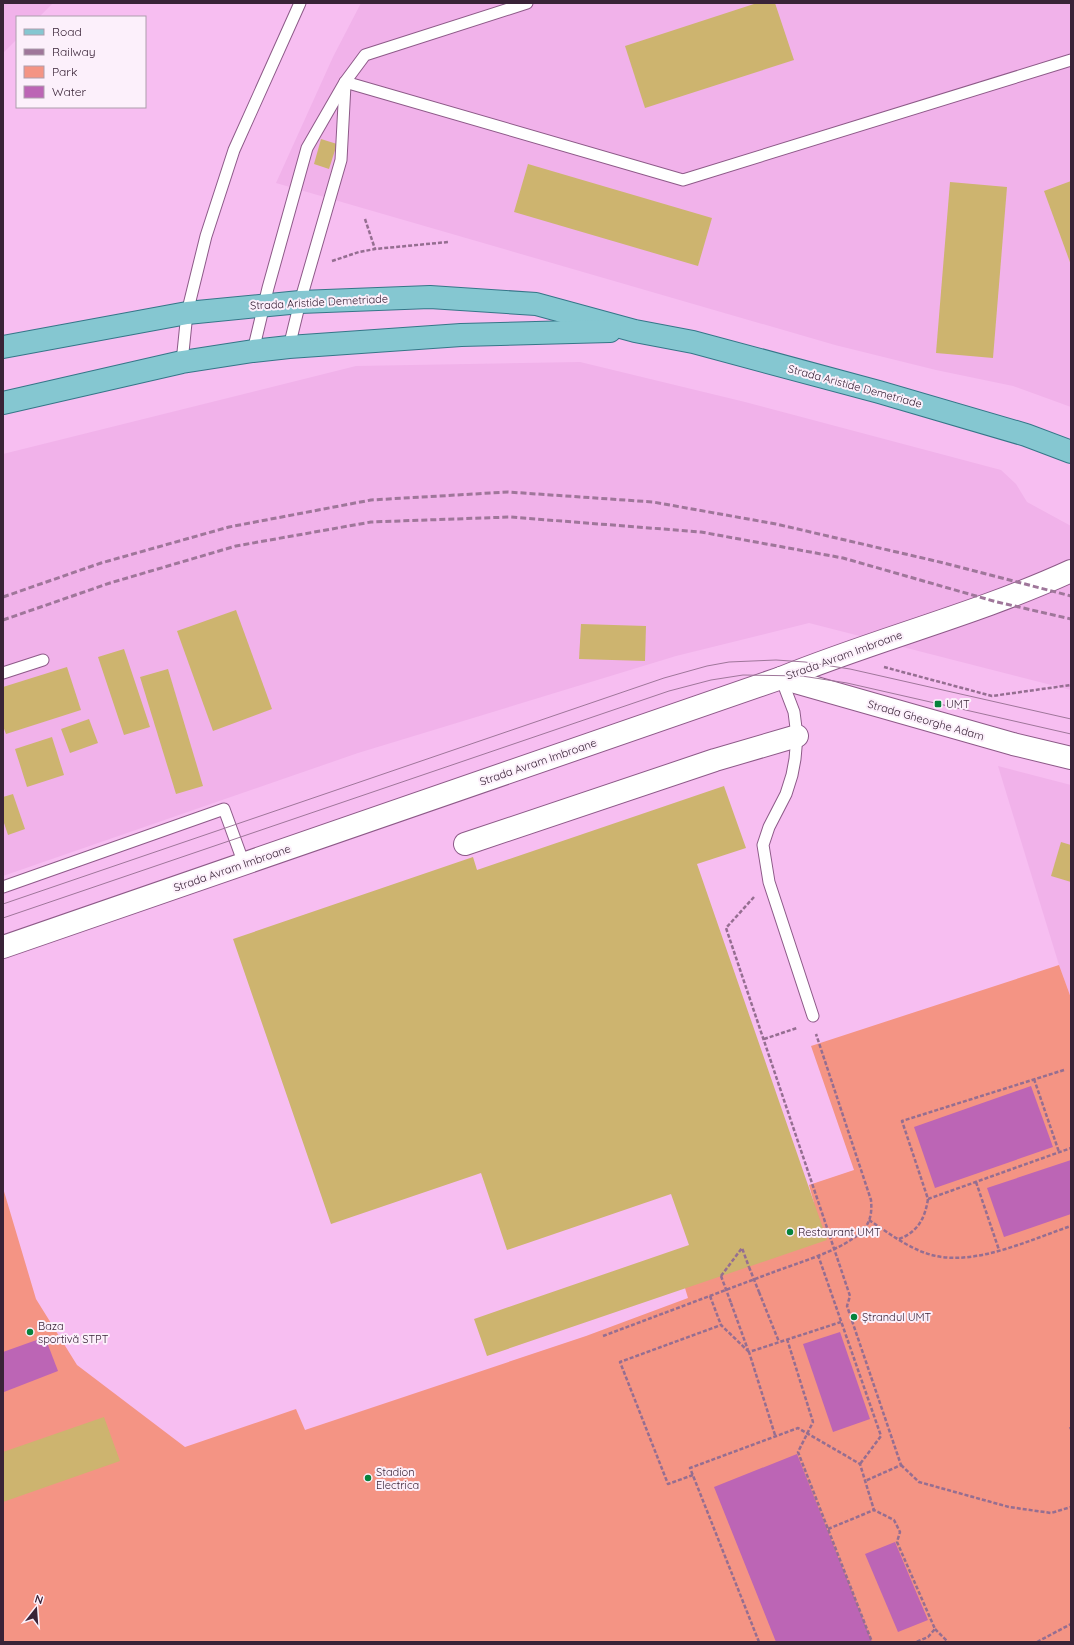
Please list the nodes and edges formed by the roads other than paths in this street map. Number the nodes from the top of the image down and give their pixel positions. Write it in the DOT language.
graph roads {
  1 [pos="300,3"];
  2 [pos="527,3"];
  3 [pos="1071,60"];
  4 [pos="345,82"];
  5 [pos="300,302"];
  6 [pos="264,305"];
  7 [pos="187,313"];
  8 [pos="636,331"];
  9 [pos="3,346"];
  10 [pos="288,347"];
  11 [pos="253,351"];
  12 [pos="182,362"];
  13 [pos="3,403"];
  14 [pos="1071,452"];
  15 [pos="1071,571"];
  16 [pos="43,660"];
  17 [pos="3,673"];
  18 [pos="781,678"];
  19 [pos="797,736"];
  20 [pos="1071,758"];
  21 [pos="465,844"];
  22 [pos="244,864"];
  23 [pos="3,887"];
  24 [pos="3,947"];
  25 [pos="813,1019"];
  1 -- 7 [label="lane"];
  2 -- 4 [label="lane"];
  3 -- 4 [label="lane"];
  4 -- 5 [label="lane"];
  4 -- 6 [label="lane"];
  5 -- 6 [label="main road, Strada Aristide Demetriade"];
  5 -- 8 [label="main road, Strada Aristide Demetriade"];
  5 -- 10 [label="lane"];
  6 -- 7 [label="main road, Strada Aristide Demetriade"];
  6 -- 11 [label="lane"];
  7 -- 9 [label="main road, Strada Aristide Demetriade"];
  7 -- 12 [label="lane"];
  8 -- 10 [label="main road, Strada Aristide Demetriade"];
  8 -- 14 [label="main road, Strada Aristide Demetriade"];
  10 -- 11 [label="main road, Strada Aristide Demetriade"];
  11 -- 12 [label="main road, Strada Aristide Demetriade"];
  12 -- 13 [label="main road, Strada Aristide Demetriade"];
  15 -- 18 [label="street, Strada Avram Imbroane"];
  16 -- 17 [label="lane"];
  18 -- 19 [label="lane"];
  18 -- 20 [label="street, Strada Gheorghe Adam"];
  18 -- 22 [label="street, Strada Avram Imbroane"];
  19 -- 21 [label="street"];
  19 -- 25 [label="lane"];
  22 -- 23 [label="lane"];
  22 -- 24 [label="street, Strada Avram Imbroane"];
}
